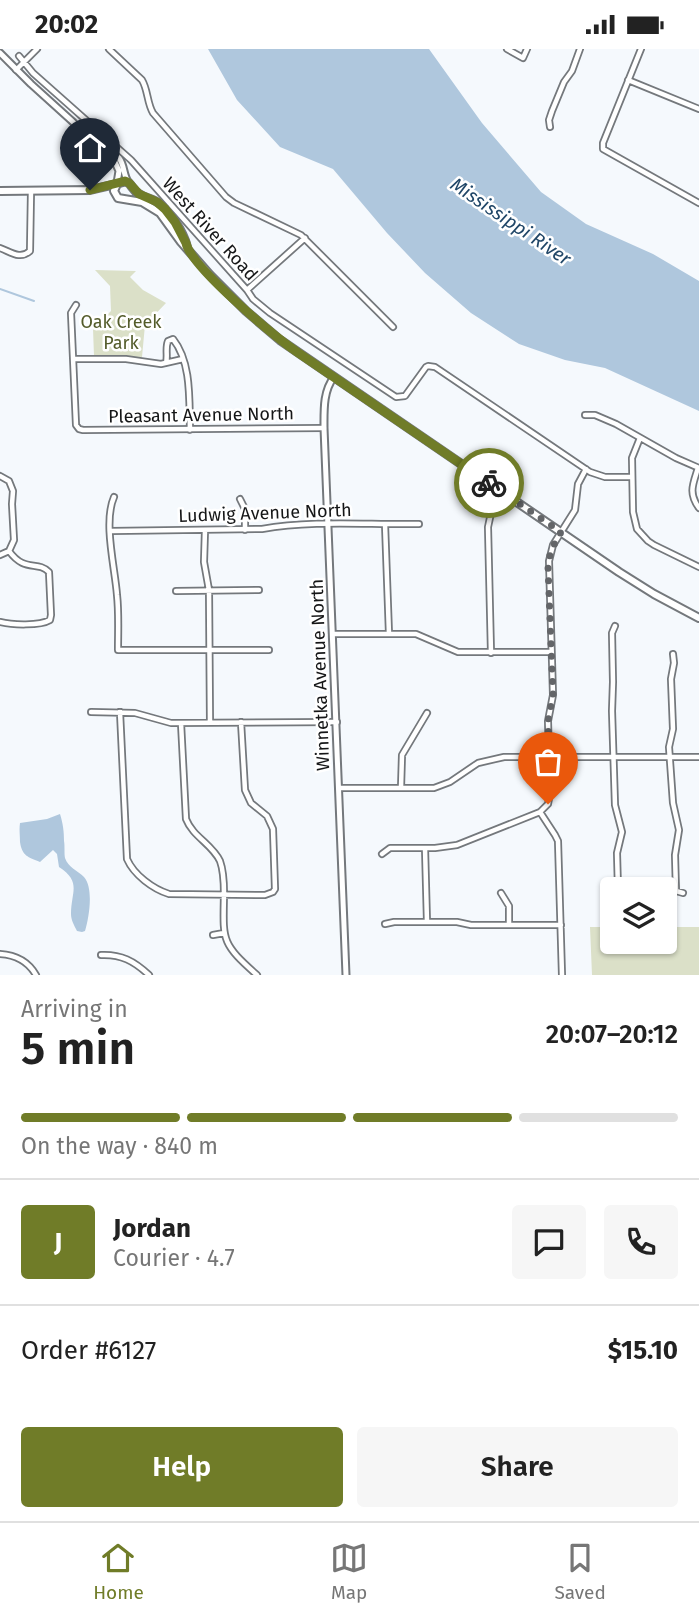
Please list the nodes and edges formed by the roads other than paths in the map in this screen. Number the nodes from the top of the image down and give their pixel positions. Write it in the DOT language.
graph roads {
  1 [pos="37,49"];
  2 [pos="108,49"];
  3 [pos="507,49"];
  4 [pos="527,49"];
  5 [pos="580,49"];
  6 [pos="641,49"];
  7 [pos="0,53"];
  8 [pos="19,56"];
  9 [pos="24,63"];
  10 [pos="16,70"];
  11 [pos="628,81"];
  12 [pos="699,109"];
  13 [pos="551,127"];
  14 [pos="80,130"];
  15 [pos="117,183"];
  16 [pos="131,185"];
  17 [pos="90,190"];
  18 [pos="0,191"];
  19 [pos="31,191"];
  20 [pos="116,196"];
  21 [pos="125,199"];
  22 [pos="699,203"];
  23 [pos="305,238"];
  24 [pos="0,247"];
  25 [pos="187,247"];
  26 [pos="247,290"];
  27 [pos="76,305"];
  28 [pos="393,327"];
  29 [pos="74,359"];
  30 [pos="183,359"];
  31 [pos="166,363"];
  32 [pos="334,377"];
  33 [pos="585,415"];
  34 [pos="324,428"];
  35 [pos="190,430"];
  36 [pos="640,437"];
  37 [pos="699,468"];
  38 [pos="586,470"];
  39 [pos="0,476"];
  40 [pos="632,477"];
  41 [pos="504,493"];
  42 [pos="114,497"];
  43 [pos="240,499"];
  44 [pos="699,508"];
  45 [pos="327,524"];
  46 [pos="385,524"];
  47 [pos="419,524"];
  48 [pos="205,530"];
  49 [pos="245,530"];
  50 [pos="111,531"];
  51 [pos="561,532"];
  52 [pos="9,551"];
  53 [pos="0,555"];
  54 [pos="699,566"];
  55 [pos="209,590"];
  56 [pos="259,590"];
  57 [pos="176,591"];
  58 [pos="699,618"];
  59 [pos="0,622"];
  60 [pos="615,627"];
  61 [pos="333,634"];
  62 [pos="389,634"];
  63 [pos="209,650"];
  64 [pos="269,650"];
  65 [pos="551,652"];
  66 [pos="491,653"];
  67 [pos="673,654"];
  68 [pos="91,712"];
  69 [pos="120,712"];
  70 [pos="427,713"];
  71 [pos="241,722"];
  72 [pos="337,722"];
  73 [pos="181,723"];
  74 [pos="210,723"];
  75 [pos="670,757"];
  76 [pos="549,758"];
  77 [pos="614,758"];
  78 [pos="699,758"];
  79 [pos="339,788"];
  80 [pos="401,788"];
  81 [pos="265,806"];
  82 [pos="260,811"];
  83 [pos="540,812"];
  84 [pos="425,848"];
  85 [pos="382,854"];
  86 [pos="618,877"];
  87 [pos="676,877"];
  88 [pos="677,891"];
  89 [pos="501,893"];
  90 [pos="683,893"];
  91 [pos="224,894"];
  92 [pos="427,922"];
  93 [pos="386,924"];
  94 [pos="509,925"];
  95 [pos="561,926"];
  96 [pos="224,933"];
  97 [pos="213,935"];
  98 [pos="0,954"];
  99 [pos="100,955"];
  100 [pos="36,975"];
  101 [pos="149,975"];
  102 [pos="257,975"];
  103 [pos="346,975"];
  104 [pos="562,975"];
  1 -- 9 [label="street"];
  2 -- 23 [label="street"];
  3 -- 4 [label="street"];
  5 -- 13 [label="street"];
  6 -- 11 [label="street"];
  7 -- 10 [label="street, West River Road"];
  8 -- 9 [label="street, West River Road"];
  9 -- 10 [label="street"];
  9 -- 26 [label="street, West River Road"];
  10 -- 14 [label="street, West River Road"];
  11 -- 12 [label="street"];
  11 -- 22 [label="street"];
  14 -- 15 [label="street, West River Road"];
  14 -- 16 [label="street, West River Road"];
  15 -- 16 [label="main road"];
  15 -- 17 [label="main road"];
  15 -- 20 [label="main road"];
  16 -- 21 [label="main road"];
  16 -- 25 [label="main road, West River Road"];
  17 -- 19 [label="main road"];
  17 -- 20 [label="main road"];
  18 -- 19 [label="main road"];
  19 -- 24 [label="street"];
  20 -- 21 [label="main road"];
  21 -- 25 [label="main road, West River Road"];
  23 -- 26 [label="street"];
  23 -- 28 [label="street"];
  25 -- 32 [label="main road, West River Road"];
  26 -- 38 [label="street, West River Road"];
  27 -- 29 [label="street"];
  29 -- 31 [label="street"];
  29 -- 35 [label="street, Pleasant Avenue North"];
  30 -- 31 [label="street"];
  30 -- 31 [label="street"];
  30 -- 35 [label="street"];
  32 -- 34 [label="street, Winnetka Avenue North"];
  32 -- 41 [label="main road, West River Road"];
  33 -- 36 [label="street"];
  34 -- 35 [label="street, Pleasant Avenue North"];
  34 -- 45 [label="street, Winnetka Avenue North"];
  36 -- 37 [label="street"];
  36 -- 40 [label="street"];
  37 -- 44 [label="street"];
  38 -- 40 [label="street"];
  38 -- 51 [label="street"];
  39 -- 52 [label="street"];
  40 -- 54 [label="street"];
  41 -- 51 [label="main road, West River Road"];
  41 -- 66 [label="street"];
  42 -- 50 [label="street"];
  43 -- 49 [label="street"];
  45 -- 46 [label="street, Ludwig Avenue North"];
  45 -- 49 [label="street, Ludwig Avenue North"];
  45 -- 61 [label="street, Winnetka Avenue North"];
  46 -- 47 [label="street, Ludwig Avenue North"];
  46 -- 62 [label="street"];
  48 -- 49 [label="street, Ludwig Avenue North"];
  48 -- 50 [label="street, Ludwig Avenue North"];
  48 -- 55 [label="street"];
  50 -- 63 [label="street"];
  51 -- 58 [label="main road, West River Road"];
  51 -- 65 [label="street"];
  52 -- 53 [label="street"];
  52 -- 59 [label="street"];
  55 -- 56 [label="street"];
  55 -- 57 [label="street"];
  55 -- 63 [label="street"];
  60 -- 77 [label="street"];
  61 -- 62 [label="street"];
  61 -- 72 [label="street, Winnetka Avenue North"];
  62 -- 66 [label="street"];
  63 -- 64 [label="street"];
  63 -- 74 [label="street"];
  65 -- 66 [label="street"];
  65 -- 76 [label="street"];
  67 -- 75 [label="street"];
  68 -- 69 [label="street"];
  69 -- 73 [label="street"];
  69 -- 91 [label="street"];
  70 -- 80 [label="street"];
  71 -- 72 [label="street"];
  71 -- 74 [label="street"];
  71 -- 82 [label="street"];
  72 -- 79 [label="street, Winnetka Avenue North"];
  73 -- 74 [label="street"];
  73 -- 91 [label="street"];
  75 -- 77 [label="street"];
  75 -- 78 [label="street"];
  75 -- 87 [label="street"];
  76 -- 77 [label="street"];
  76 -- 80 [label="street"];
  76 -- 83 [label="street"];
  77 -- 86 [label="street"];
  79 -- 80 [label="street"];
  79 -- 103 [label="street, Winnetka Avenue North"];
  81 -- 82 [label="street"];
  82 -- 91 [label="street"];
  83 -- 84 [label="street"];
  83 -- 95 [label="street"];
  84 -- 85 [label="street"];
  84 -- 92 [label="street"];
  88 -- 90 [label="street"];
  89 -- 94 [label="street"];
  91 -- 96 [label="street"];
  92 -- 93 [label="street"];
  92 -- 94 [label="street"];
  94 -- 95 [label="street"];
  95 -- 104 [label="street"];
  96 -- 97 [label="street"];
  96 -- 102 [label="street"];
  98 -- 100 [label="street"];
  99 -- 101 [label="street"];
}
